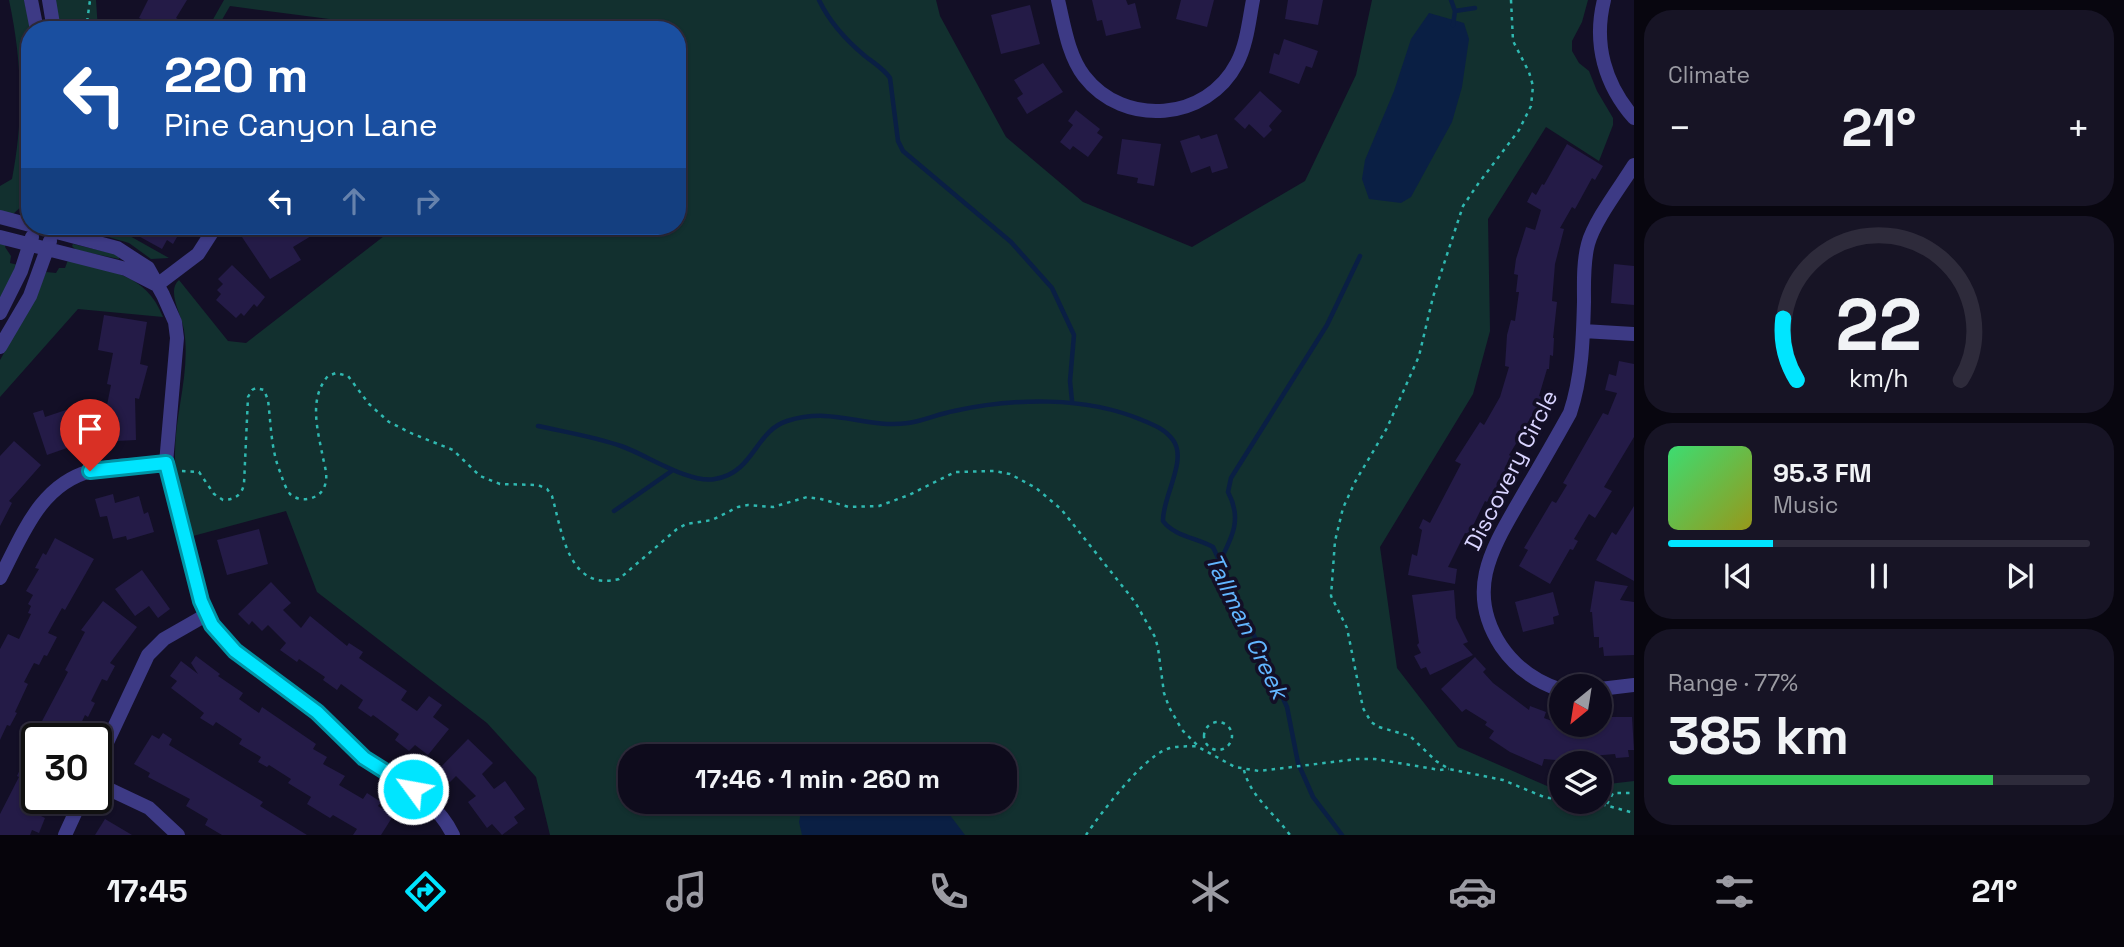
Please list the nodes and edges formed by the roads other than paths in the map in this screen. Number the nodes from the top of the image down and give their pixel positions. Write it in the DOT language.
graph roads {
  1 [pos="31,0"];
  2 [pos="49,0"];
  3 [pos="1058,0"];
  4 [pos="1253,0"];
  5 [pos="1604,0"];
  6 [pos="35,21"];
  7 [pos="52,21"];
  8 [pos="1634,118"];
  9 [pos="1634,165"];
  10 [pos="0,218"];
  11 [pos="21,223"];
  12 [pos="33,235"];
  13 [pos="51,235"];
  14 [pos="73,235"];
  15 [pos="210,235"];
  16 [pos="0,236"];
  17 [pos="30,244"];
  18 [pos="48,248"];
  19 [pos="157,285"];
  20 [pos="0,313"];
  21 [pos="1583,331"];
  22 [pos="1634,334"];
  23 [pos="0,347"];
  24 [pos="171,468"];
  25 [pos="0,578"];
  26 [pos="206,615"];
  27 [pos="1634,685"];
  28 [pos="1549,686"];
  29 [pos="1612,688"];
  30 [pos="112,732"];
  31 [pos="112,791"];
  32 [pos="75,814"];
  33 [pos="65,835"];
  34 [pos="178,835"];
  35 [pos="453,835"];
  1 -- 6 [label="street"];
  2 -- 7 [label="street"];
  3 -- 4 [label="street"];
  5 -- 8 [label="street"];
  9 -- 21 [label="street, Discovery Circle"];
  10 -- 11 [label="street"];
  12 -- 17 [label="street"];
  13 -- 18 [label="street"];
  14 -- 19 [label="street"];
  15 -- 19 [label="street"];
  16 -- 17 [label="street"];
  17 -- 18 [label="street"];
  17 -- 20 [label="street"];
  18 -- 19 [label="street"];
  18 -- 23 [label="street"];
  19 -- 24 [label="street"];
  21 -- 22 [label="street"];
  21 -- 28 [label="street, Discovery Circle"];
  24 -- 25 [label="street"];
  24 -- 26 [label="street"];
  26 -- 30 [label="street"];
  26 -- 35 [label="street"];
  27 -- 29 [label="street"];
  31 -- 34 [label="street"];
  32 -- 33 [label="street"];
}
